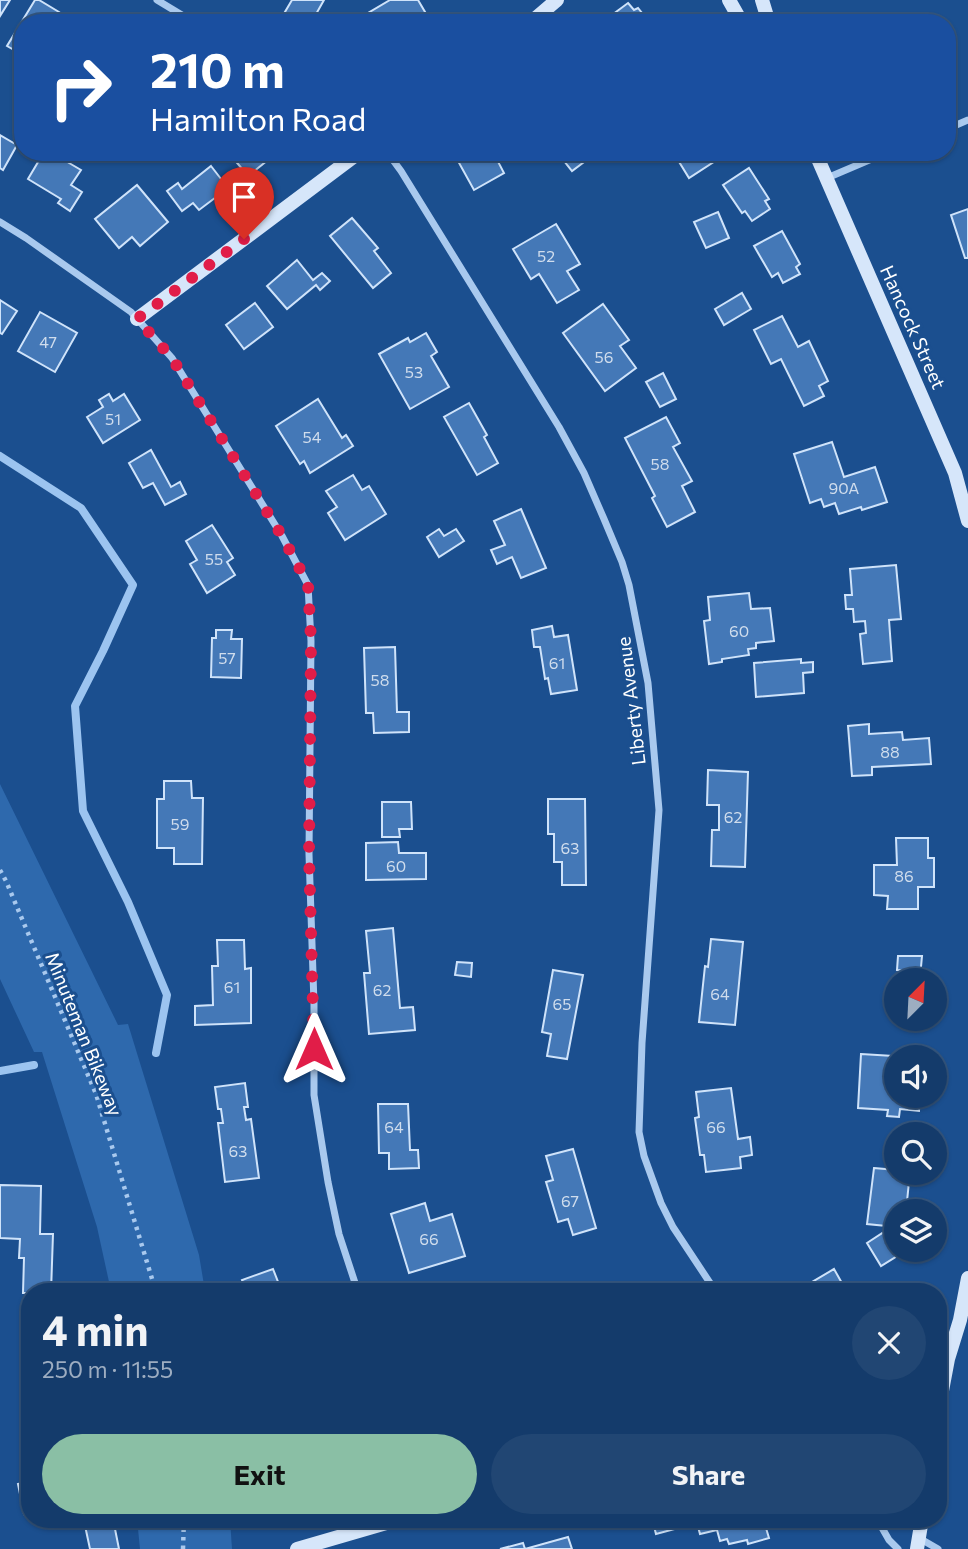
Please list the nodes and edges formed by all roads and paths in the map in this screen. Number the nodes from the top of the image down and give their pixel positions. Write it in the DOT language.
graph roads {
  1 [pos="157,0"];
  2 [pos="557,0"];
  3 [pos="180,14"];
  4 [pos="541,14"];
  5 [pos="348,161"];
  6 [pos="394,161"];
  7 [pos="820,161"];
  8 [pos="867,161"];
  9 [pos="827,178"];
  10 [pos="0,222"];
  11 [pos="137,319"];
  12 [pos="962,471"];
  13 [pos="968,521"];
  14 [pos="0,870"];
  15 [pos="968,1278"];
  16 [pos="153,1283"];
  17 [pos="355,1283"];
  18 [pos="710,1283"];
  19 [pos="947,1351"];
  20 [pos="184,1528"];
  21 [pos="369,1528"];
  22 [pos="882,1528"];
  23 [pos="918,1543"];
  24 [pos="183,1549"];
  25 [pos="297,1549"];
  26 [pos="898,1549"];
  27 [pos="938,1549"];
  1 -- 3 [label="street"];
  2 -- 4 [label="main road"];
  5 -- 11 [label="main road"];
  6 -- 18 [label="street, Liberty Avenue"];
  7 -- 9 [label="main road, Hancock Street"];
  8 -- 9 [label="street"];
  9 -- 12 [label="main road, Hancock Street"];
  10 -- 11 [label="street"];
  11 -- 17 [label="street"];
  12 -- 13 [label="main road, Hancock Street"];
  14 -- 16 [label="path, Minuteman Bikeway"];
  15 -- 19 [label="main road"];
  20 -- 24 [label="path"];
  21 -- 25 [label="main road"];
  22 -- 26 [label="street"];
  23 -- 27 [label="street"];
}
